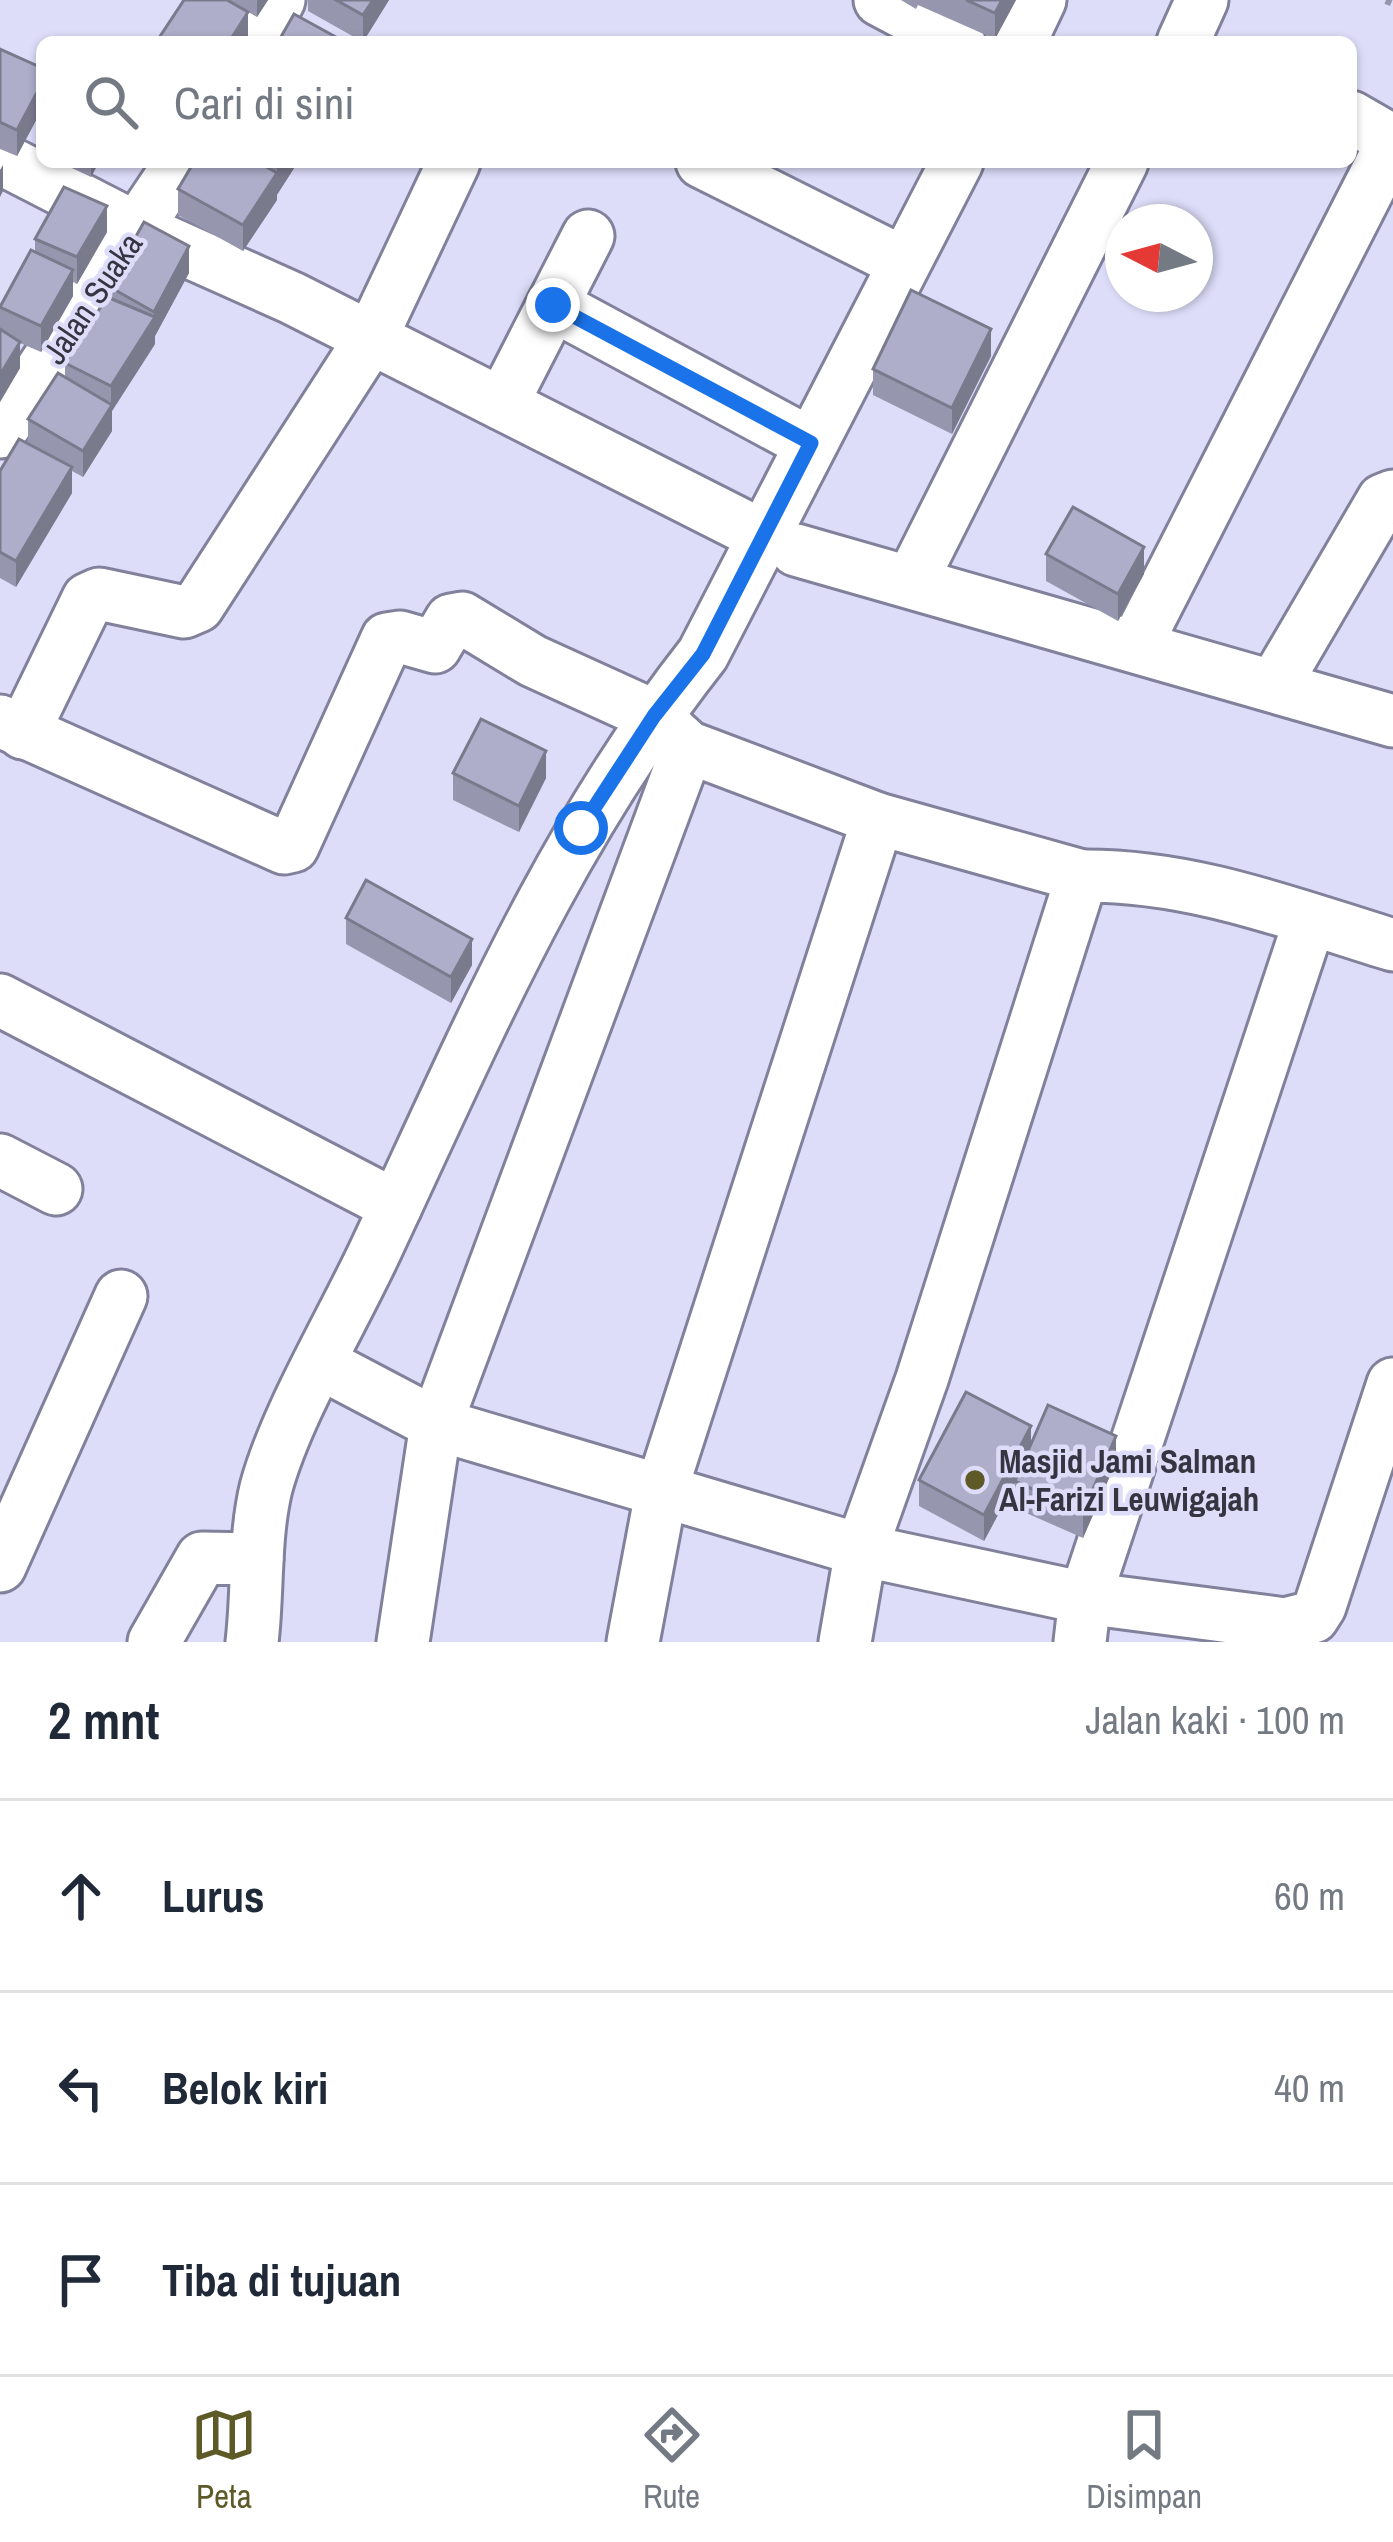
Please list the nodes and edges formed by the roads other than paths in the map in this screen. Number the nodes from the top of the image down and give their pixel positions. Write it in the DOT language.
graph roads {
  1 [pos="279,0"];
  2 [pos="880,0"];
  3 [pos="1040,0"];
  4 [pos="257,36"];
  5 [pos="948,36"];
  6 [pos="1022,36"];
  7 [pos="1357,120"];
  8 [pos="1393,141"];
  9 [pos="0,158"];
  10 [pos="177,168"];
  11 [pos="451,168"];
  12 [pos="714,168"];
  13 [pos="954,168"];
  14 [pos="1119,168"];
  15 [pos="140,230"];
  16 [pos="588,236"];
  17 [pos="904,263"];
  18 [pos="553,305"];
  19 [pos="371,338"];
  20 [pos="502,404"];
  21 [pos="0,432"];
  22 [pos="811,443"];
  23 [pos="1393,496"];
  24 [pos="778,542"];
  25 [pos="912,580"];
  26 [pos="1136,645"];
  27 [pos="1274,686"];
  28 [pos="1393,721"];
  29 [pos="12,727"];
  30 [pos="671,731"];
  31 [pos="878,819"];
  32 [pos="1082,876"];
  33 [pos="1310,920"];
  34 [pos="1393,945"];
  35 [pos="0,1000"];
  36 [pos="0,1160"];
  37 [pos="56,1189"];
  38 [pos="396,1206"];
  39 [pos="121,1296"];
  40 [pos="322,1364"];
  41 [pos="1393,1384"];
  42 [pos="436,1424"];
  43 [pos="662,1488"];
  44 [pos="861,1550"];
  45 [pos="257,1559"];
  46 [pos="0,1566"];
  47 [pos="1083,1620"];
  48 [pos="154,1642"];
  49 [pos="252,1642"];
  50 [pos="403,1642"];
  51 [pos="633,1642"];
  52 [pos="845,1642"];
  1 -- 4 [label="street"];
  2 -- 5 [label="street"];
  3 -- 6 [label="street"];
  7 -- 8 [label="street"];
  8 -- 26 [label="street"];
  9 -- 15 [label="street"];
  10 -- 15 [label="street, Jalan Suaka"];
  11 -- 19 [label="street"];
  12 -- 17 [label="street"];
  13 -- 17 [label="street"];
  14 -- 25 [label="street"];
  15 -- 19 [label="street"];
  15 -- 21 [label="street, Jalan Suaka"];
  16 -- 18 [label="street"];
  17 -- 22 [label="street"];
  18 -- 20 [label="street"];
  18 -- 22 [label="street"];
  19 -- 20 [label="street"];
  19 -- 29 [label="street"];
  20 -- 24 [label="street"];
  22 -- 24 [label="street"];
  23 -- 27 [label="street"];
  24 -- 25 [label="street"];
  24 -- 30 [label="street"];
  25 -- 26 [label="street"];
  26 -- 27 [label="street"];
  27 -- 28 [label="street"];
  29 -- 30 [label="street"];
  30 -- 31 [label="street"];
  30 -- 38 [label="street"];
  30 -- 42 [label="street"];
  31 -- 32 [label="street"];
  31 -- 43 [label="street"];
  32 -- 33 [label="street"];
  32 -- 44 [label="street"];
  33 -- 34 [label="street"];
  33 -- 47 [label="street"];
  35 -- 38 [label="street"];
  36 -- 37 [label="street"];
  38 -- 40 [label="street"];
  39 -- 46 [label="street"];
  40 -- 42 [label="street"];
  40 -- 45 [label="street"];
  41 -- 47 [label="street"];
  42 -- 43 [label="street"];
  42 -- 50 [label="street"];
  43 -- 44 [label="street"];
  43 -- 51 [label="street"];
  44 -- 47 [label="street"];
  44 -- 52 [label="street"];
  45 -- 48 [label="street"];
  45 -- 49 [label="street"];
}
